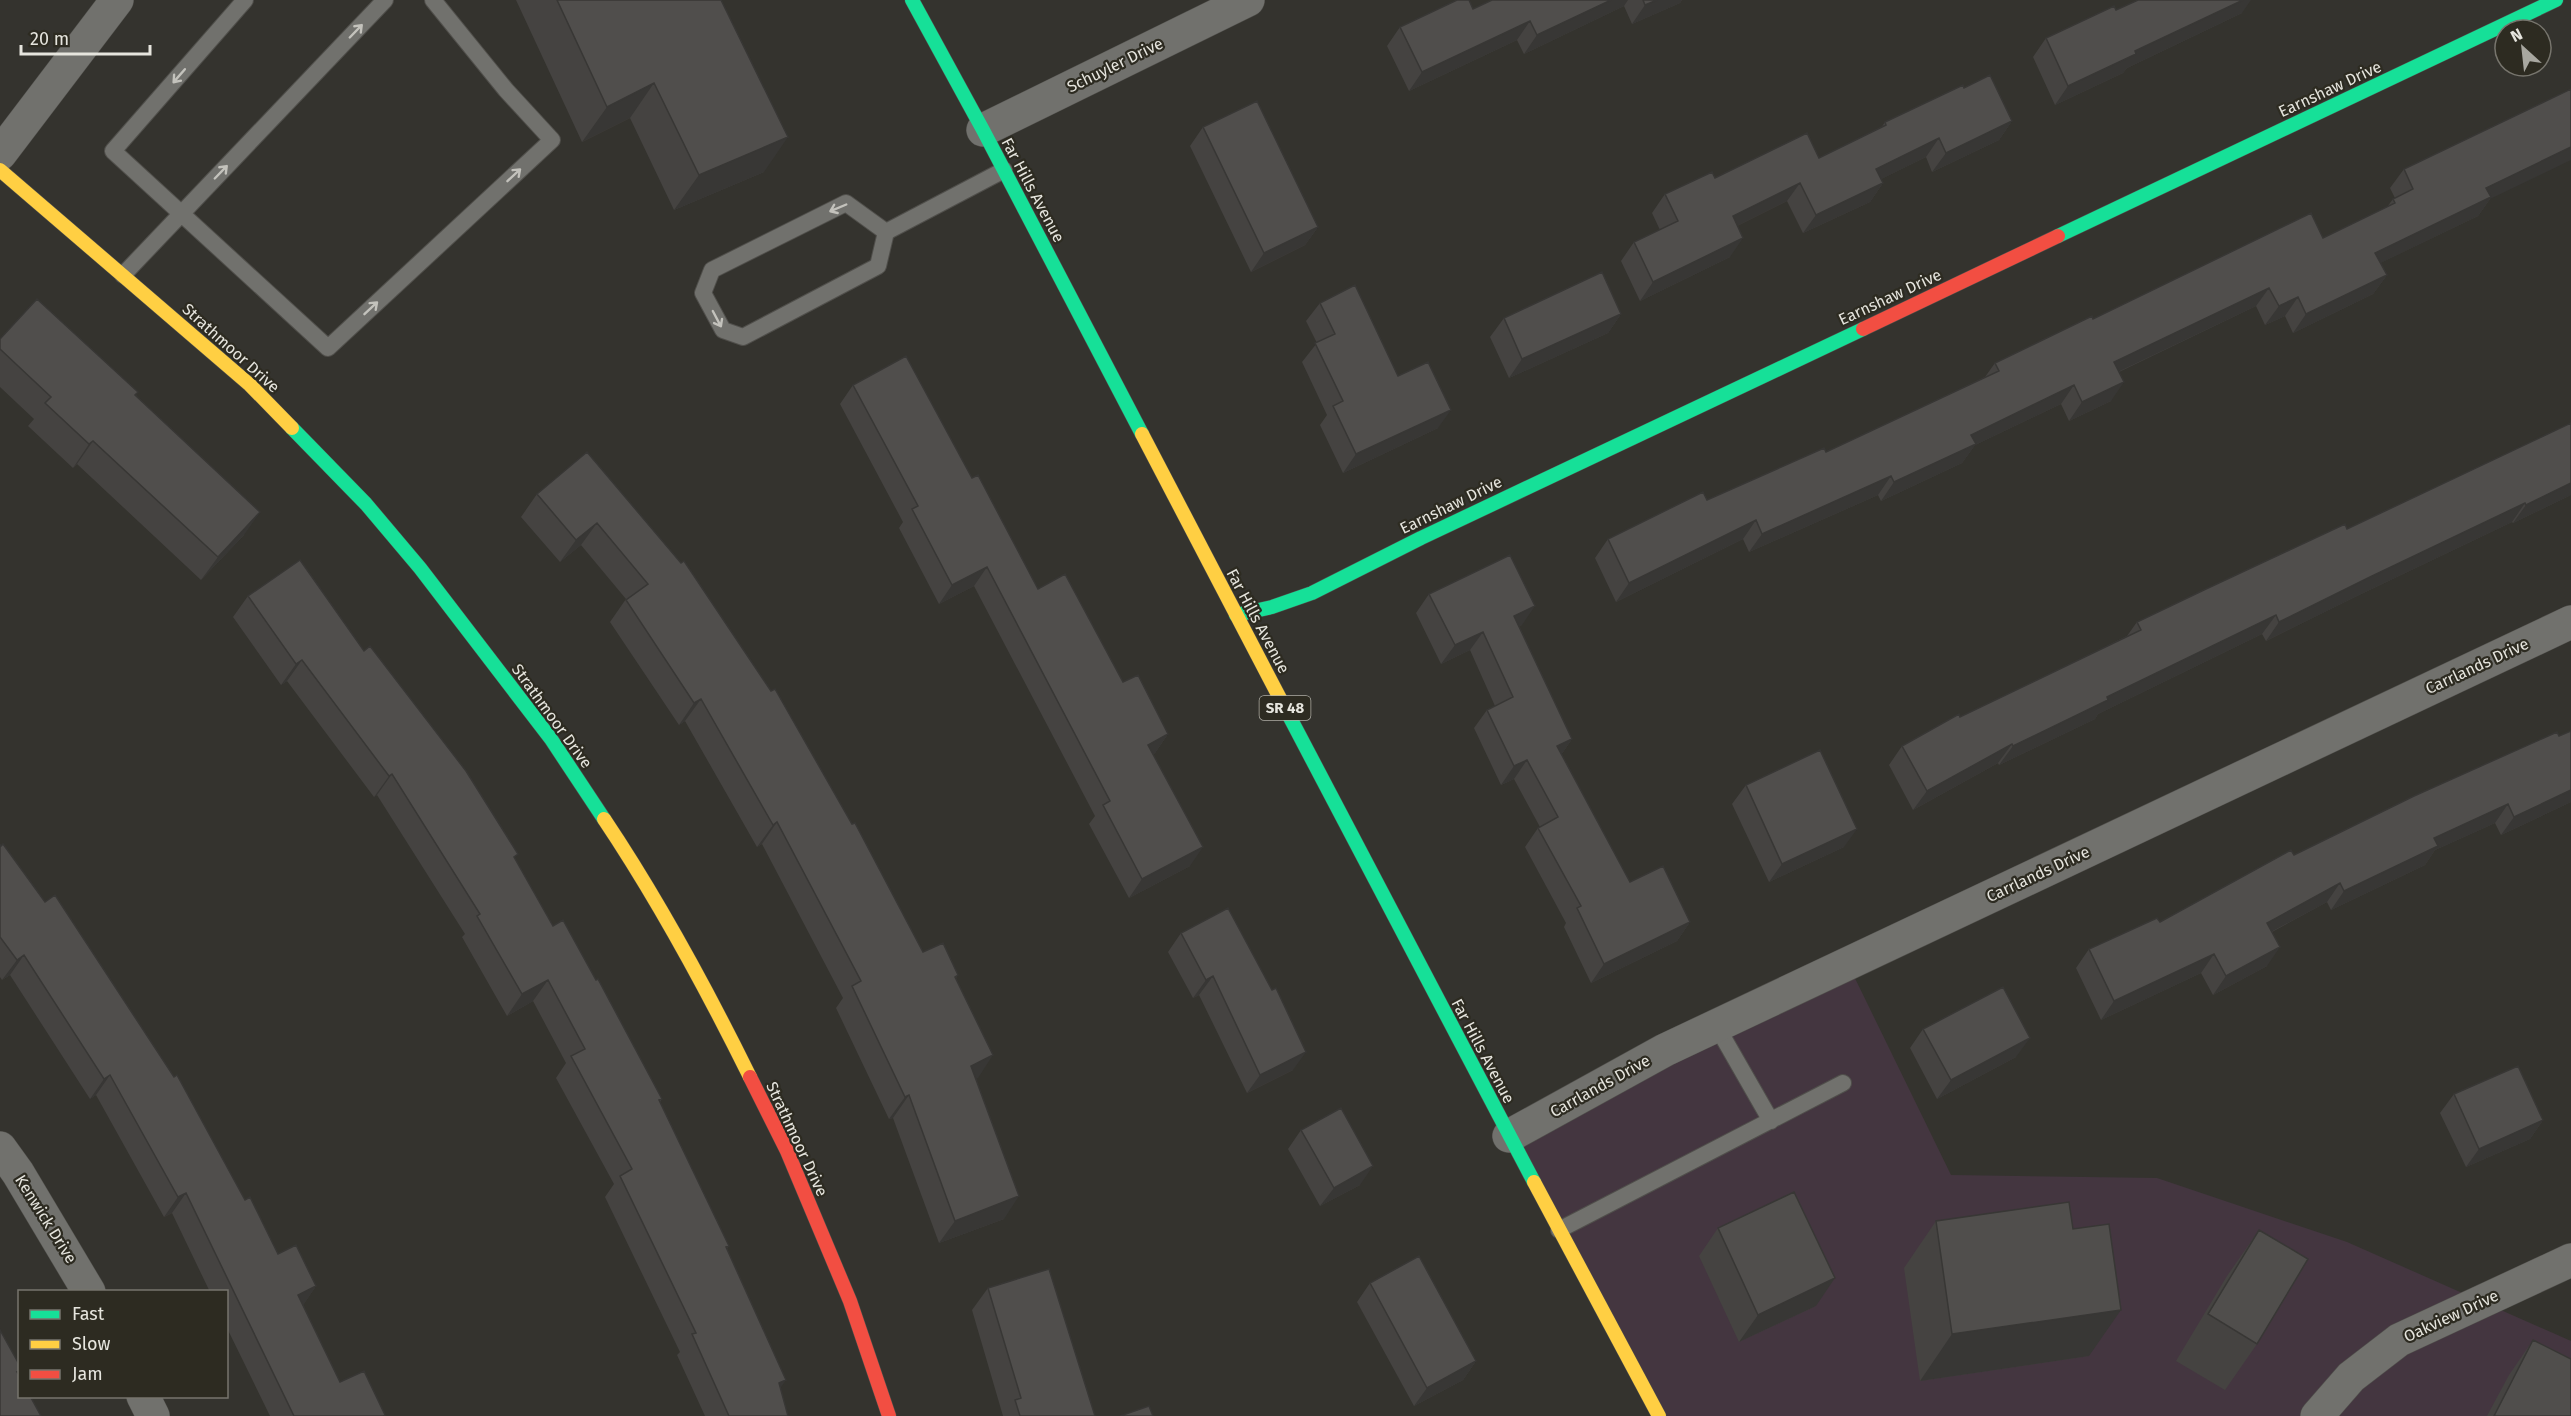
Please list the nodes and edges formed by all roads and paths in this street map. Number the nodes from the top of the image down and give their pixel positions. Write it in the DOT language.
graph roads {
  1 [pos="117,0"];
  2 [pos="245,0"];
  3 [pos="385,0"];
  4 [pos="433,0"];
  5 [pos="912,0"];
  6 [pos="1248,0"];
  7 [pos="2556,0"];
  8 [pos="983,130"];
  9 [pos="0,154"];
  10 [pos="0,170"];
  11 [pos="1004,170"];
  12 [pos="181,215"];
  13 [pos="886,232"];
  14 [pos="123,276"];
  15 [pos="1236,615"];
  16 [pos="2571,622"];
  17 [pos="1716,1025"];
  18 [pos="1843,1083"];
  19 [pos="1771,1121"];
  20 [pos="1509,1136"];
  21 [pos="0,1148"];
  22 [pos="1559,1230"];
  23 [pos="2571,1260"];
  24 [pos="88,1290"];
  25 [pos="144,1398"];
  26 [pos="153,1416"];
  27 [pos="890,1416"];
  28 [pos="1659,1416"];
  29 [pos="2317,1416"];
  1 -- 9 [label="street"];
  2 -- 12 [label="lane, one-way"];
  12 -- 3 [label="lane, one-way"];
  12 -- 4 [label="lane, one-way"];
  5 -- 8 [label="street, Far Hills Avenue / SR 48"];
  6 -- 8 [label="street, Schuyler Drive"];
  7 -- 15 [label="street, Earnshaw Drive"];
  8 -- 11 [label="street, Far Hills Avenue / SR 48"];
  10 -- 14 [label="street, Strathmoor Drive"];
  11 -- 13 [label="lane"];
  11 -- 15 [label="street, Far Hills Avenue / SR 48"];
  12 -- 14 [label="lane"];
  13 -- 13 [label="lane, one-way"];
  14 -- 27 [label="street, Strathmoor Drive"];
  15 -- 20 [label="street, Far Hills Avenue / SR 48"];
  16 -- 17 [label="street, Carrlands Drive"];
  17 -- 19 [label="lane"];
  17 -- 20 [label="street, Carrlands Drive"];
  18 -- 19 [label="lane"];
  19 -- 22 [label="lane"];
  20 -- 22 [label="street, Far Hills Avenue / SR 48"];
  21 -- 24 [label="street, Kenwick Drive"];
  22 -- 28 [label="street, Far Hills Avenue / SR 48"];
  23 -- 29 [label="street, Oakview Drive"];
  25 -- 26 [label="street"];
}
